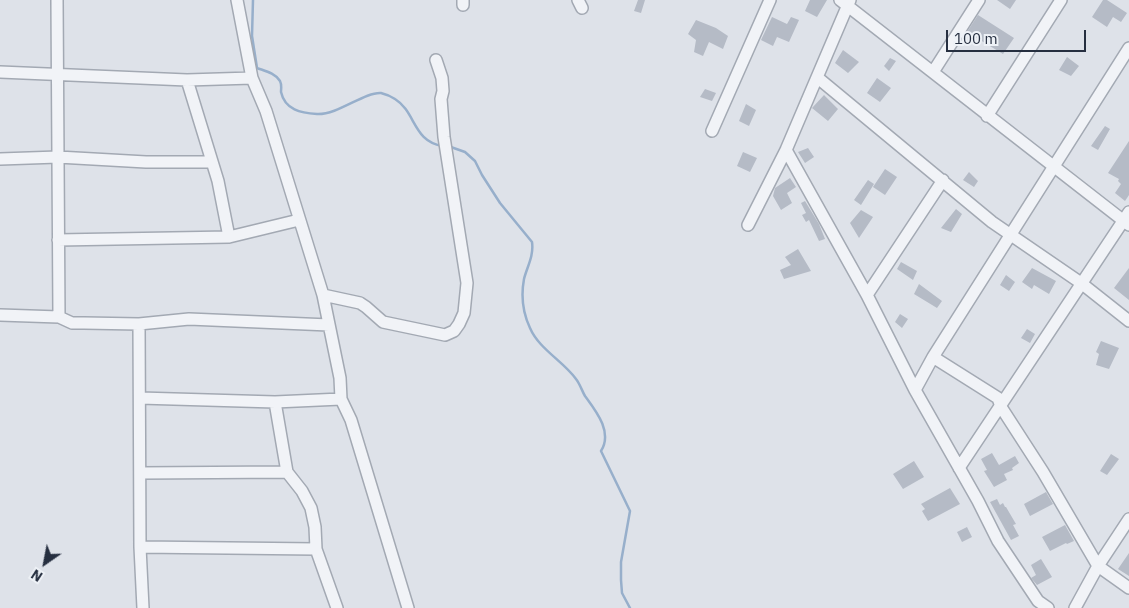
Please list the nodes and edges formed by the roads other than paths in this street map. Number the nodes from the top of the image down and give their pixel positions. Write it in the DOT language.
graph roads {
  1 [pos="57,0"];
  2 [pos="237,0"];
  3 [pos="770,0"];
  4 [pos="979,0"];
  5 [pos="1061,0"];
  6 [pos="846,2"];
  7 [pos="1129,48"];
  8 [pos="436,60"];
  9 [pos="0,72"];
  10 [pos="933,72"];
  11 [pos="57,75"];
  12 [pos="252,78"];
  13 [pos="818,78"];
  14 [pos="187,80"];
  15 [pos="987,116"];
  16 [pos="712,131"];
  17 [pos="786,150"];
  18 [pos="58,157"];
  19 [pos="0,159"];
  20 [pos="212,162"];
  21 [pos="1053,167"];
  22 [pos="943,180"];
  23 [pos="1127,219"];
  24 [pos="299,220"];
  25 [pos="748,225"];
  26 [pos="1010,235"];
  27 [pos="229,237"];
  28 [pos="58,240"];
  29 [pos="1081,282"];
  30 [pos="323,295"];
  31 [pos="867,295"];
  32 [pos="0,315"];
  33 [pos="59,317"];
  34 [pos="1129,321"];
  35 [pos="139,324"];
  36 [pos="329,326"];
  37 [pos="933,357"];
  38 [pos="915,390"];
  39 [pos="140,398"];
  40 [pos="341,399"];
  41 [pos="275,402"];
  42 [pos="1001,407"];
  43 [pos="959,468"];
  44 [pos="287,472"];
  45 [pos="141,473"];
  46 [pos="1129,519"];
  47 [pos="140,547"];
  48 [pos="316,549"];
  49 [pos="1098,566"];
  50 [pos="1129,588"];
  51 [pos="143,608"];
  52 [pos="336,608"];
  53 [pos="408,608"];
  54 [pos="1048,608"];
  55 [pos="1075,608"];
  1 -- 11 [label="street"];
  2 -- 12 [label="street"];
  3 -- 16 [label="street"];
  4 -- 10 [label="street"];
  5 -- 15 [label="street"];
  6 -- 10 [label="street"];
  6 -- 13 [label="street"];
  7 -- 21 [label="street"];
  8 -- 30 [label="street"];
  9 -- 11 [label="street"];
  10 -- 15 [label="street"];
  11 -- 14 [label="street"];
  11 -- 18 [label="street"];
  12 -- 14 [label="street"];
  12 -- 24 [label="street"];
  13 -- 17 [label="street"];
  13 -- 22 [label="street"];
  14 -- 20 [label="street"];
  15 -- 21 [label="street"];
  17 -- 25 [label="street"];
  17 -- 31 [label="street"];
  18 -- 19 [label="street"];
  18 -- 20 [label="street"];
  18 -- 28 [label="street"];
  20 -- 27 [label="street"];
  21 -- 23 [label="street"];
  21 -- 26 [label="street"];
  22 -- 26 [label="street"];
  22 -- 31 [label="street"];
  23 -- 29 [label="street"];
  24 -- 27 [label="street"];
  24 -- 30 [label="street"];
  26 -- 29 [label="street"];
  26 -- 37 [label="street"];
  27 -- 28 [label="street"];
  28 -- 33 [label="street"];
  29 -- 34 [label="street"];
  29 -- 42 [label="street"];
  30 -- 36 [label="street"];
  31 -- 38 [label="street"];
  32 -- 33 [label="street"];
  33 -- 35 [label="street"];
  35 -- 36 [label="street"];
  35 -- 39 [label="street"];
  36 -- 40 [label="street"];
  37 -- 38 [label="street"];
  37 -- 42 [label="street"];
  38 -- 43 [label="street"];
  39 -- 41 [label="street"];
  39 -- 45 [label="street"];
  40 -- 41 [label="street"];
  40 -- 53 [label="street"];
  41 -- 44 [label="street"];
  42 -- 43 [label="street"];
  42 -- 49 [label="street"];
  43 -- 54 [label="street"];
  44 -- 45 [label="street"];
  44 -- 48 [label="street"];
  45 -- 47 [label="street"];
  46 -- 49 [label="street"];
  47 -- 48 [label="street"];
  47 -- 51 [label="street"];
  48 -- 52 [label="street"];
  49 -- 50 [label="street"];
  49 -- 55 [label="street"];
}
